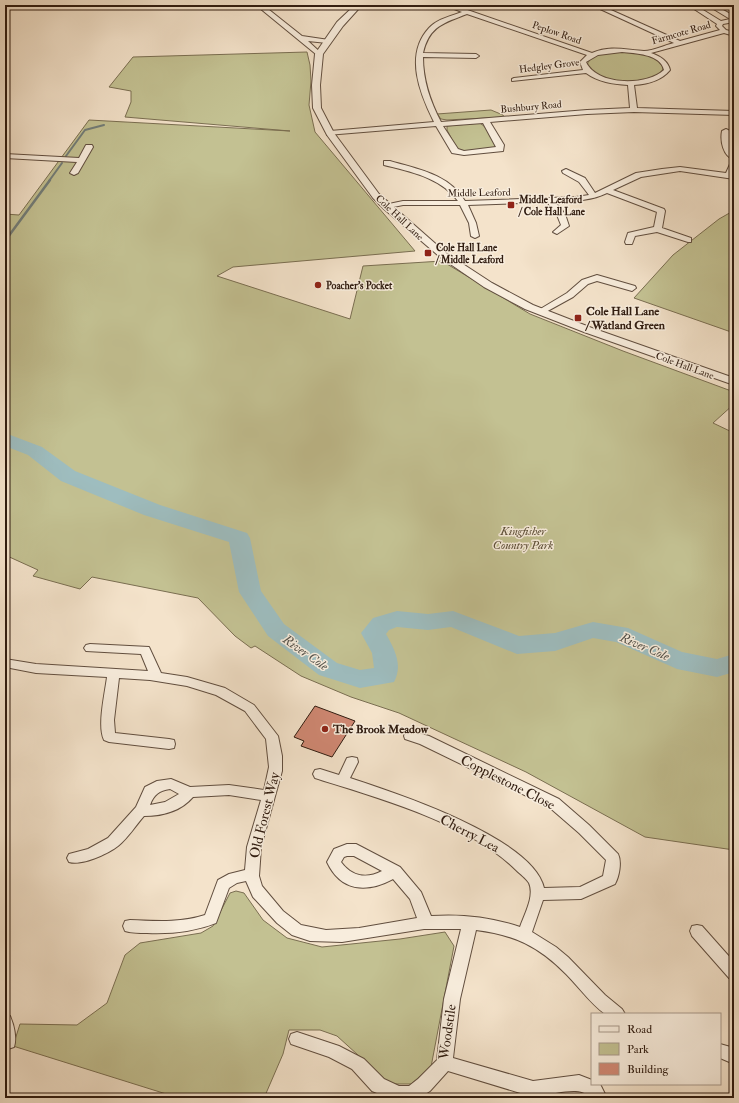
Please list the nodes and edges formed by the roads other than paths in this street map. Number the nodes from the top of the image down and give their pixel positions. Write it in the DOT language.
graph roads {
  1 [pos="259,5"];
  2 [pos="359,5"];
  3 [pos="447,5"];
  4 [pos="691,5"];
  5 [pos="710,5"];
  6 [pos="600,6"];
  7 [pos="467,12"];
  8 [pos="734,20"];
  9 [pos="720,23"];
  10 [pos="724,31"];
  11 [pos="734,34"];
  12 [pos="301,38"];
  13 [pos="327,41"];
  14 [pos="679,43"];
  15 [pos="644,53"];
  16 [pos="319,54"];
  17 [pos="419,55"];
  18 [pos="592,55"];
  19 [pos="476,56"];
  20 [pos="587,71"];
  21 [pos="514,80"];
  22 [pos="630,83"];
  23 [pos="634,110"];
  24 [pos="734,113"];
  25 [pos="485,120"];
  26 [pos="439,124"];
  27 [pos="726,131"];
  28 [pos="330,133"];
  29 [pos="89,147"];
  30 [pos="5,156"];
  31 [pos="734,158"];
  32 [pos="80,160"];
  33 [pos="388,163"];
  34 [pos="734,164"];
  35 [pos="566,171"];
  36 [pos="74,173"];
  37 [pos="731,177"];
  38 [pos="609,191"];
  39 [pos="594,196"];
  40 [pos="549,200"];
  41 [pos="464,203"];
  42 [pos="386,206"];
  43 [pos="658,229"];
  44 [pos="557,232"];
  45 [pos="475,236"];
  46 [pos="688,240"];
  47 [pos="629,242"];
  48 [pos="632,288"];
  49 [pos="541,311"];
  50 [pos="734,382"];
  51 [pos="90,648"];
  52 [pos="5,663"];
  53 [pos="114,673"];
  54 [pos="156,675"];
  55 [pos="410,736"];
  56 [pos="168,744"];
  57 [pos="352,762"];
  58 [pos="320,774"];
  59 [pos="343,780"];
  60 [pos="189,792"];
  61 [pos="268,796"];
  62 [pos="141,810"];
  63 [pos="74,858"];
  64 [pos="395,871"];
  65 [pos="252,874"];
  66 [pos="538,894"];
  67 [pos="426,922"];
  68 [pos="470,923"];
  69 [pos="130,926"];
  70 [pos="697,931"];
  71 [pos="524,935"];
  72 [pos="734,973"];
  73 [pos="616,1013"];
  74 [pos="5,1021"];
  75 [pos="297,1039"];
  76 [pos="8,1042"];
  77 [pos="721,1052"];
  78 [pos="734,1056"];
  79 [pos="445,1063"];
  80 [pos="535,1093"];
  81 [pos="599,1098"];
  1 -- 12 [label="street"];
  2 -- 13 [label="street, Cole Hall Lane"];
  3 -- 7 [label="street, Peplow Road"];
  4 -- 9 [label="street"];
  5 -- 8 [label="street"];
  6 -- 14 [label="street"];
  7 -- 17 [label="street"];
  7 -- 18 [label="street, Peplow Road"];
  8 -- 9 [label="street"];
  9 -- 10 [label="street"];
  10 -- 11 [label="street"];
  10 -- 14 [label="street, Farmcote Road"];
  12 -- 13 [label="street"];
  12 -- 16 [label="street"];
  13 -- 16 [label="street, Cole Hall Lane"];
  14 -- 15 [label="street, Farmcote Road"];
  15 -- 18 [label="street"];
  15 -- 22 [label="street"];
  16 -- 28 [label="street, Cole Hall Lane"];
  17 -- 19 [label="street"];
  17 -- 26 [label="street"];
  18 -- 20 [label="street"];
  20 -- 21 [label="street, Hedgley Grove"];
  20 -- 22 [label="street"];
  22 -- 23 [label="street"];
  23 -- 24 [label="street, Bushbury Road"];
  23 -- 25 [label="street, Bushbury Road"];
  25 -- 26 [label="street, Bushbury Road"];
  25 -- 26 [label="street"];
  26 -- 28 [label="street, Bushbury Road"];
  27 -- 31 [label="street"];
  28 -- 42 [label="street, Cole Hall Lane"];
  29 -- 32 [label="street"];
  30 -- 32 [label="street"];
  32 -- 36 [label="street"];
  33 -- 41 [label="street"];
  34 -- 37 [label="street"];
  35 -- 39 [label="street"];
  37 -- 38 [label="street, Middle Leaford"];
  38 -- 39 [label="street, Middle Leaford"];
  38 -- 43 [label="street"];
  39 -- 40 [label="street, Middle Leaford"];
  40 -- 41 [label="street, Middle Leaford"];
  40 -- 44 [label="street"];
  41 -- 42 [label="street, Middle Leaford"];
  41 -- 45 [label="street"];
  42 -- 49 [label="street, Cole Hall Lane"];
  43 -- 46 [label="street"];
  43 -- 47 [label="street"];
  48 -- 49 [label="street"];
  49 -- 50 [label="street, Cole Hall Lane"];
  51 -- 54 [label="street"];
  52 -- 53 [label="street, Old Forest Way"];
  53 -- 54 [label="street, Old Forest Way"];
  53 -- 56 [label="street"];
  54 -- 61 [label="street, Old Forest Way"];
  55 -- 66 [label="street, Copplestone Close"];
  57 -- 59 [label="street"];
  58 -- 59 [label="street, Cherry Lea"];
  59 -- 66 [label="street, Cherry Lea"];
  60 -- 61 [label="street"];
  60 -- 62 [label="street"];
  60 -- 62 [label="street"];
  61 -- 65 [label="street, Old Forest Way"];
  62 -- 63 [label="street"];
  64 -- 67 [label="street"];
  65 -- 67 [label="street, Old Forest Way"];
  65 -- 69 [label="street"];
  66 -- 71 [label="street"];
  67 -- 68 [label="street, Old Forest Way"];
  68 -- 71 [label="street, Old Forest Way"];
  68 -- 79 [label="street, Woodstile"];
  70 -- 72 [label="street"];
  71 -- 73 [label="street, Old Forest Way"];
  74 -- 76 [label="street"];
  75 -- 79 [label="street, Woodstile"];
  77 -- 78 [label="street"];
  79 -- 80 [label="street"];
  80 -- 81 [label="street"];
}
